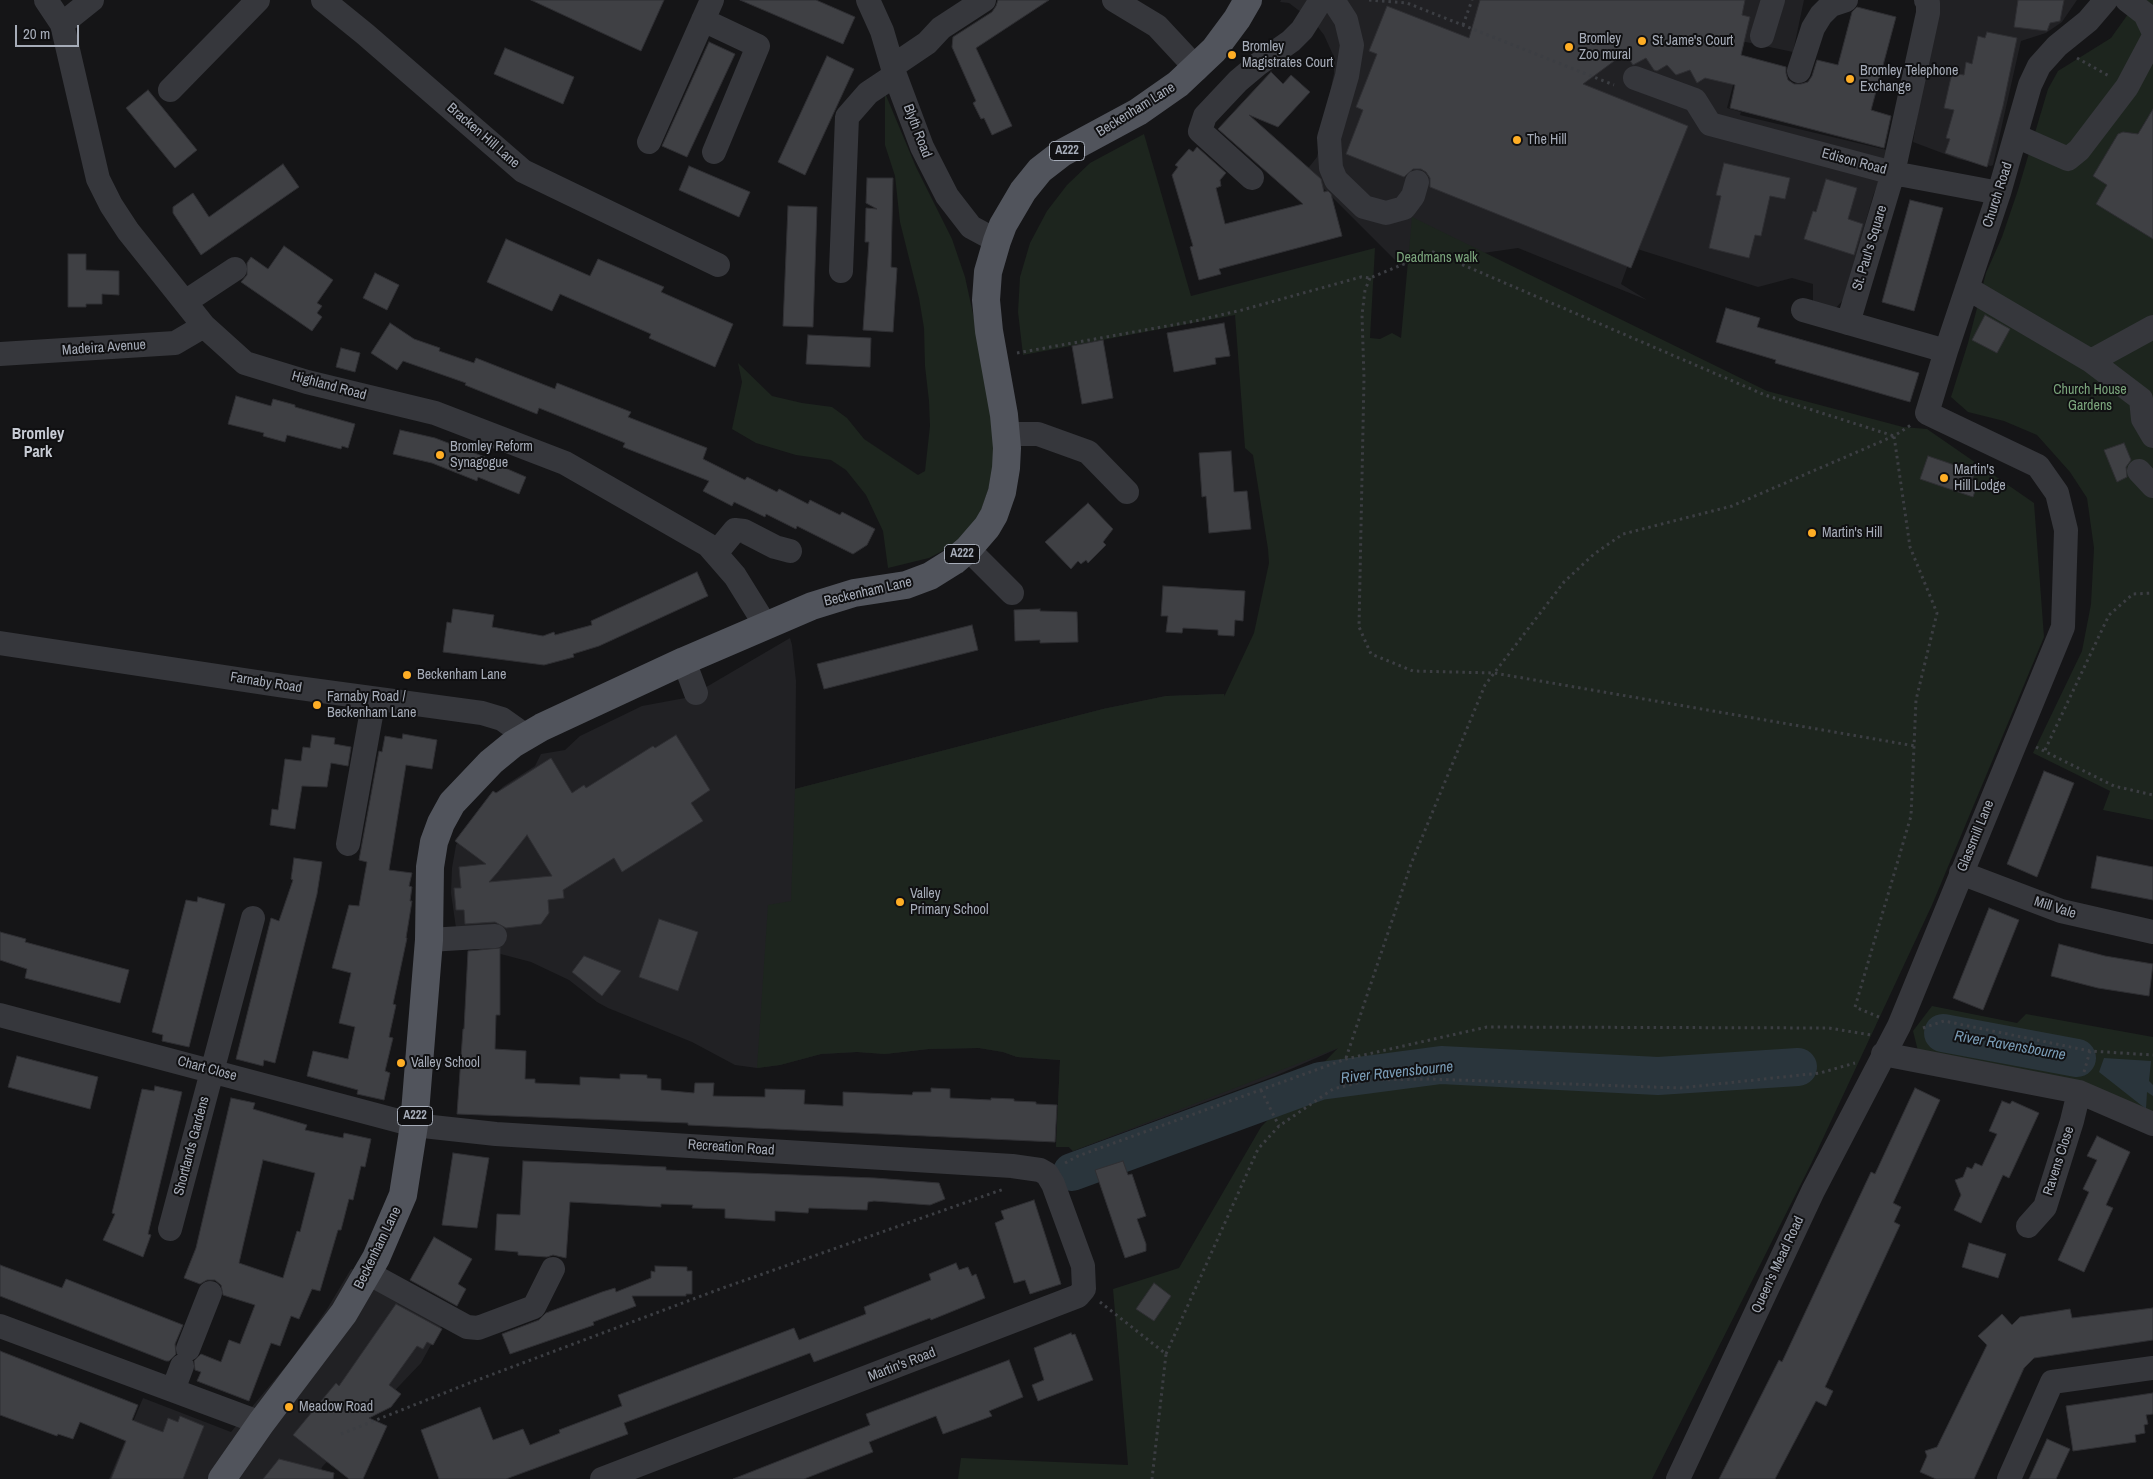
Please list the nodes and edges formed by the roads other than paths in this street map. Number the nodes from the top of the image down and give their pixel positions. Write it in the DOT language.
graph roads {
  1 [pos="46,0"];
  2 [pos="92,0"];
  3 [pos="258,0"];
  4 [pos="322,0"];
  5 [pos="868,0"];
  6 [pos="984,0"];
  7 [pos="1114,0"];
  8 [pos="1248,0"];
  9 [pos="1321,0"];
  10 [pos="1333,0"];
  11 [pos="1773,0"];
  12 [pos="1846,0"];
  13 [pos="1926,0"];
  14 [pos="2106,0"];
  15 [pos="2127,0"];
  16 [pos="708,10"];
  17 [pos="62,24"];
  18 [pos="2153,31"];
  19 [pos="1762,36"];
  20 [pos="2153,38"];
  21 [pos="1197,69"];
  22 [pos="894,70"];
  23 [pos="1800,71"];
  24 [pos="1628,83"];
  25 [pos="170,90"];
  26 [pos="2016,136"];
  27 [pos="649,142"];
  28 [pos="714,152"];
  29 [pos="1893,173"];
  30 [pos="1252,178"];
  31 [pos="1418,182"];
  32 [pos="1999,193"];
  33 [pos="996,241"];
  34 [pos="718,265"];
  35 [pos="235,269"];
  36 [pos="841,271"];
  37 [pos="1967,288"];
  38 [pos="184,302"];
  39 [pos="1803,310"];
  40 [pos="1848,323"];
  41 [pos="204,326"];
  42 [pos="2153,327"];
  43 [pos="1946,351"];
  44 [pos="0,354"];
  45 [pos="2091,361"];
  46 [pos="2147,397"];
  47 [pos="1927,413"];
  48 [pos="1006,434"];
  49 [pos="2153,436"];
  50 [pos="1127,492"];
  51 [pos="968,548"];
  52 [pos="790,551"];
  53 [pos="716,553"];
  54 [pos="1012,593"];
  55 [pos="766,626"];
  56 [pos="0,643"];
  57 [pos="684,661"];
  58 [pos="696,693"];
  59 [pos="374,699"];
  60 [pos="526,736"];
  61 [pos="348,844"];
  62 [pos="1961,873"];
  63 [pos="253,918"];
  64 [pos="2153,932"];
  65 [pos="495,936"];
  66 [pos="428,940"];
  67 [pos="0,1015"];
  68 [pos="1892,1039"];
  69 [pos="213,1070"];
  70 [pos="2079,1092"];
  71 [pos="2153,1124"];
  72 [pos="414,1125"];
  73 [pos="2028,1226"];
  74 [pos="170,1229"];
  75 [pos="553,1268"];
  76 [pos="368,1273"];
  77 [pos="1084,1290"];
  78 [pos="210,1293"];
  79 [pos="0,1326"];
  80 [pos="2153,1368"];
  81 [pos="173,1390"];
  82 [pos="261,1423"];
  83 [pos="222,1479"];
  84 [pos="602,1479"];
  85 [pos="1678,1479"];
  86 [pos="2009,1479"];
  1 -- 17 [label="street, Highland Road"];
  2 -- 17 [label="street"];
  3 -- 25 [label="street"];
  4 -- 34 [label="street, Bracken Hill Lane"];
  5 -- 22 [label="street, Blyth Road"];
  6 -- 22 [label="street"];
  7 -- 21 [label="street"];
  8 -- 21 [label="main road, Beckenham Lane / A222"];
  9 -- 30 [label="street"];
  10 -- 31 [label="street"];
  11 -- 19 [label="street"];
  12 -- 23 [label="street"];
  13 -- 29 [label="street, St. Paul's Square"];
  14 -- 26 [label="street, Church Road"];
  15 -- 18 [label="street"];
  16 -- 27 [label="street"];
  16 -- 28 [label="street"];
  17 -- 38 [label="street, Highland Road"];
  20 -- 26 [label="street"];
  21 -- 33 [label="main road, Beckenham Lane / A222"];
  22 -- 33 [label="street, Blyth Road"];
  22 -- 36 [label="street"];
  24 -- 29 [label="street, Edison Road"];
  26 -- 32 [label="street, Church Road"];
  29 -- 32 [label="street, Edison Road"];
  29 -- 40 [label="street, St. Paul's Square"];
  32 -- 37 [label="street, Church Road"];
  33 -- 48 [label="main road, Beckenham Lane / A222"];
  35 -- 38 [label="street"];
  37 -- 43 [label="street, Church Road"];
  37 -- 45 [label="street"];
  38 -- 41 [label="street, Highland Road"];
  39 -- 40 [label="street"];
  40 -- 43 [label="street"];
  41 -- 44 [label="street, Madeira Avenue"];
  41 -- 53 [label="street, Highland Road"];
  42 -- 45 [label="street"];
  43 -- 47 [label="street, Church Road"];
  45 -- 46 [label="street"];
  46 -- 49 [label="street"];
  47 -- 62 [label="street, Glassmill Lane"];
  48 -- 50 [label="street"];
  48 -- 51 [label="main road, Beckenham Lane / A222"];
  51 -- 54 [label="street"];
  51 -- 55 [label="main road, Beckenham Lane / A222"];
  52 -- 53 [label="street"];
  53 -- 55 [label="street, Highland Road"];
  55 -- 57 [label="main road, Beckenham Lane / A222"];
  56 -- 59 [label="street, Farnaby Road"];
  57 -- 58 [label="street"];
  57 -- 60 [label="main road, Beckenham Lane / A222"];
  59 -- 60 [label="street, Farnaby Road"];
  59 -- 61 [label="street"];
  60 -- 66 [label="main road, Beckenham Lane / A222"];
  62 -- 64 [label="street, Mill Vale"];
  62 -- 68 [label="street, Glassmill Lane"];
  63 -- 69 [label="street, Shortlands Gardens"];
  65 -- 66 [label="street"];
  66 -- 72 [label="main road, Beckenham Lane / A222"];
  67 -- 69 [label="street, Chart Close"];
  68 -- 70 [label="street"];
  68 -- 85 [label="street, Queen's Mead Road"];
  69 -- 72 [label="street, Chart Close"];
  69 -- 74 [label="street, Shortlands Gardens"];
  70 -- 71 [label="street"];
  70 -- 73 [label="street, Ravens Close"];
  72 -- 76 [label="main road, Beckenham Lane / A222"];
  72 -- 77 [label="street, Recreation Road"];
  75 -- 76 [label="street"];
  76 -- 82 [label="main road, Beckenham Lane / A222"];
  77 -- 84 [label="street, Martin's Road"];
  78 -- 81 [label="street"];
  79 -- 81 [label="street"];
  80 -- 86 [label="street"];
  81 -- 82 [label="street"];
  82 -- 83 [label="main road, Beckenham Lane / A222"];
}
